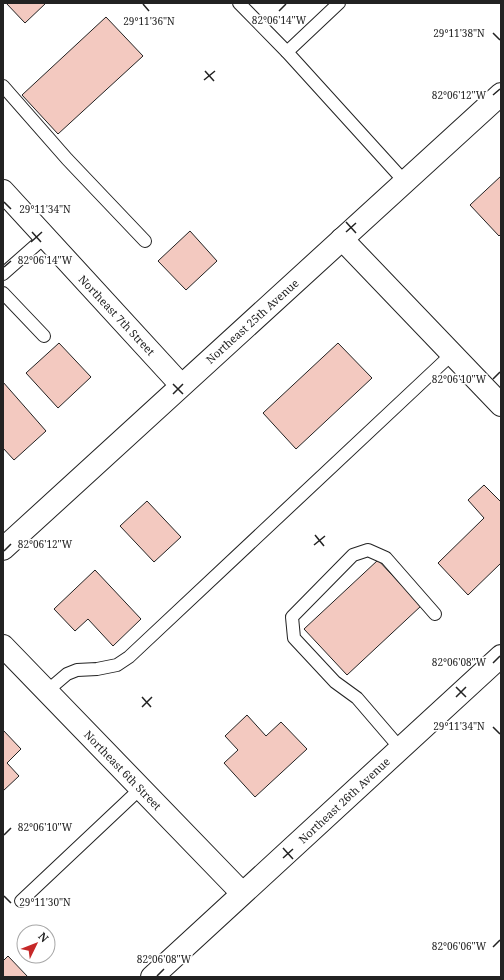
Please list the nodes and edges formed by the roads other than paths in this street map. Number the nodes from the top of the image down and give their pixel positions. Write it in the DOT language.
graph roads {
  1 [pos="239,3"];
  2 [pos="339,3"];
  3 [pos="287,52"];
  4 [pos="3,86"];
  5 [pos="501,94"];
  6 [pos="405,182"];
  7 [pos="3,191"];
  8 [pos="45,237"];
  9 [pos="342,239"];
  10 [pos="145,241"];
  11 [pos="3,274"];
  12 [pos="3,293"];
  13 [pos="44,336"];
  14 [pos="452,354"];
  15 [pos="181,385"];
  16 [pos="501,404"];
  17 [pos="3,549"];
  18 [pos="435,614"];
  19 [pos="3,646"];
  20 [pos="501,656"];
  21 [pos="46,691"];
  22 [pos="400,748"];
  23 [pos="141,788"];
  24 [pos="242,893"];
  25 [pos="21,900"];
  26 [pos="152,977"];
  1 -- 3 [label="lane"];
  2 -- 3 [label="lane"];
  3 -- 6 [label="lane"];
  4 -- 10 [label="lane"];
  5 -- 6 [label="street, Northeast 25th Avenue"];
  6 -- 9 [label="street, Northeast 25th Avenue"];
  7 -- 8 [label="street, Northeast 7th Street"];
  8 -- 11 [label="lane"];
  8 -- 15 [label="street, Northeast 7th Street"];
  9 -- 14 [label="street"];
  9 -- 15 [label="street, Northeast 25th Avenue"];
  12 -- 13 [label="lane"];
  14 -- 16 [label="street"];
  14 -- 21 [label="lane"];
  15 -- 17 [label="street, Northeast 25th Avenue"];
  18 -- 22 [label="lane"];
  19 -- 21 [label="street, Northeast 6th Street"];
  20 -- 22 [label="street, Northeast 26th Avenue"];
  21 -- 23 [label="street, Northeast 6th Street"];
  22 -- 24 [label="street, Northeast 26th Avenue"];
  23 -- 24 [label="street, Northeast 6th Street"];
  23 -- 25 [label="lane"];
  24 -- 26 [label="street, Northeast 26th Avenue"];
}
